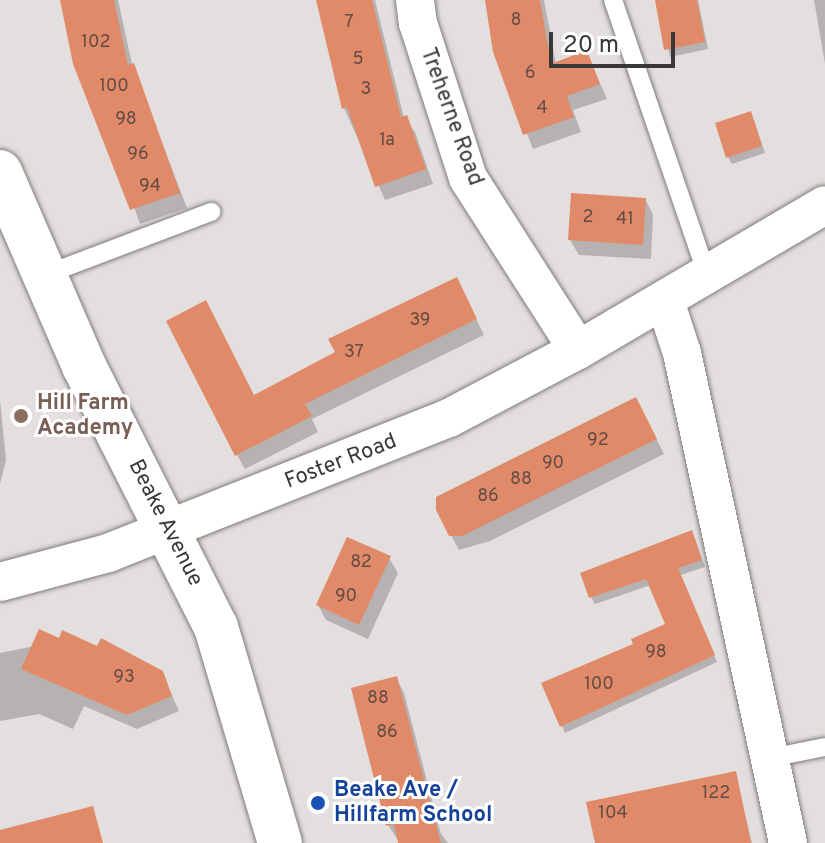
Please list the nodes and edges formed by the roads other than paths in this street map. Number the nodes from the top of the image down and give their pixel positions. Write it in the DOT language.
graph roads {
  1 [pos="415,0"];
  2 [pos="613,0"];
  3 [pos="0,172"];
  4 [pos="825,205"];
  5 [pos="211,212"];
  6 [pos="707,275"];
  7 [pos="43,276"];
  8 [pos="665,301"];
  9 [pos="578,350"];
  10 [pos="169,528"];
  11 [pos="0,582"];
  12 [pos="825,747"];
  13 [pos="770,758"];
  14 [pos="280,843"];
  15 [pos="788,843"];
  1 -- 9 [label="street, Treherne Road"];
  2 -- 6 [label="lane"];
  3 -- 7 [label="street, Beake Avenue"];
  4 -- 6 [label="street, Foster Road"];
  5 -- 7 [label="lane"];
  6 -- 8 [label="street, Foster Road"];
  7 -- 10 [label="street, Beake Avenue"];
  8 -- 9 [label="street, Foster Road"];
  8 -- 13 [label="street"];
  9 -- 10 [label="street, Foster Road"];
  10 -- 11 [label="street, Foster Road"];
  10 -- 14 [label="street, Beake Avenue"];
  12 -- 13 [label="lane"];
  13 -- 15 [label="street"];
}
